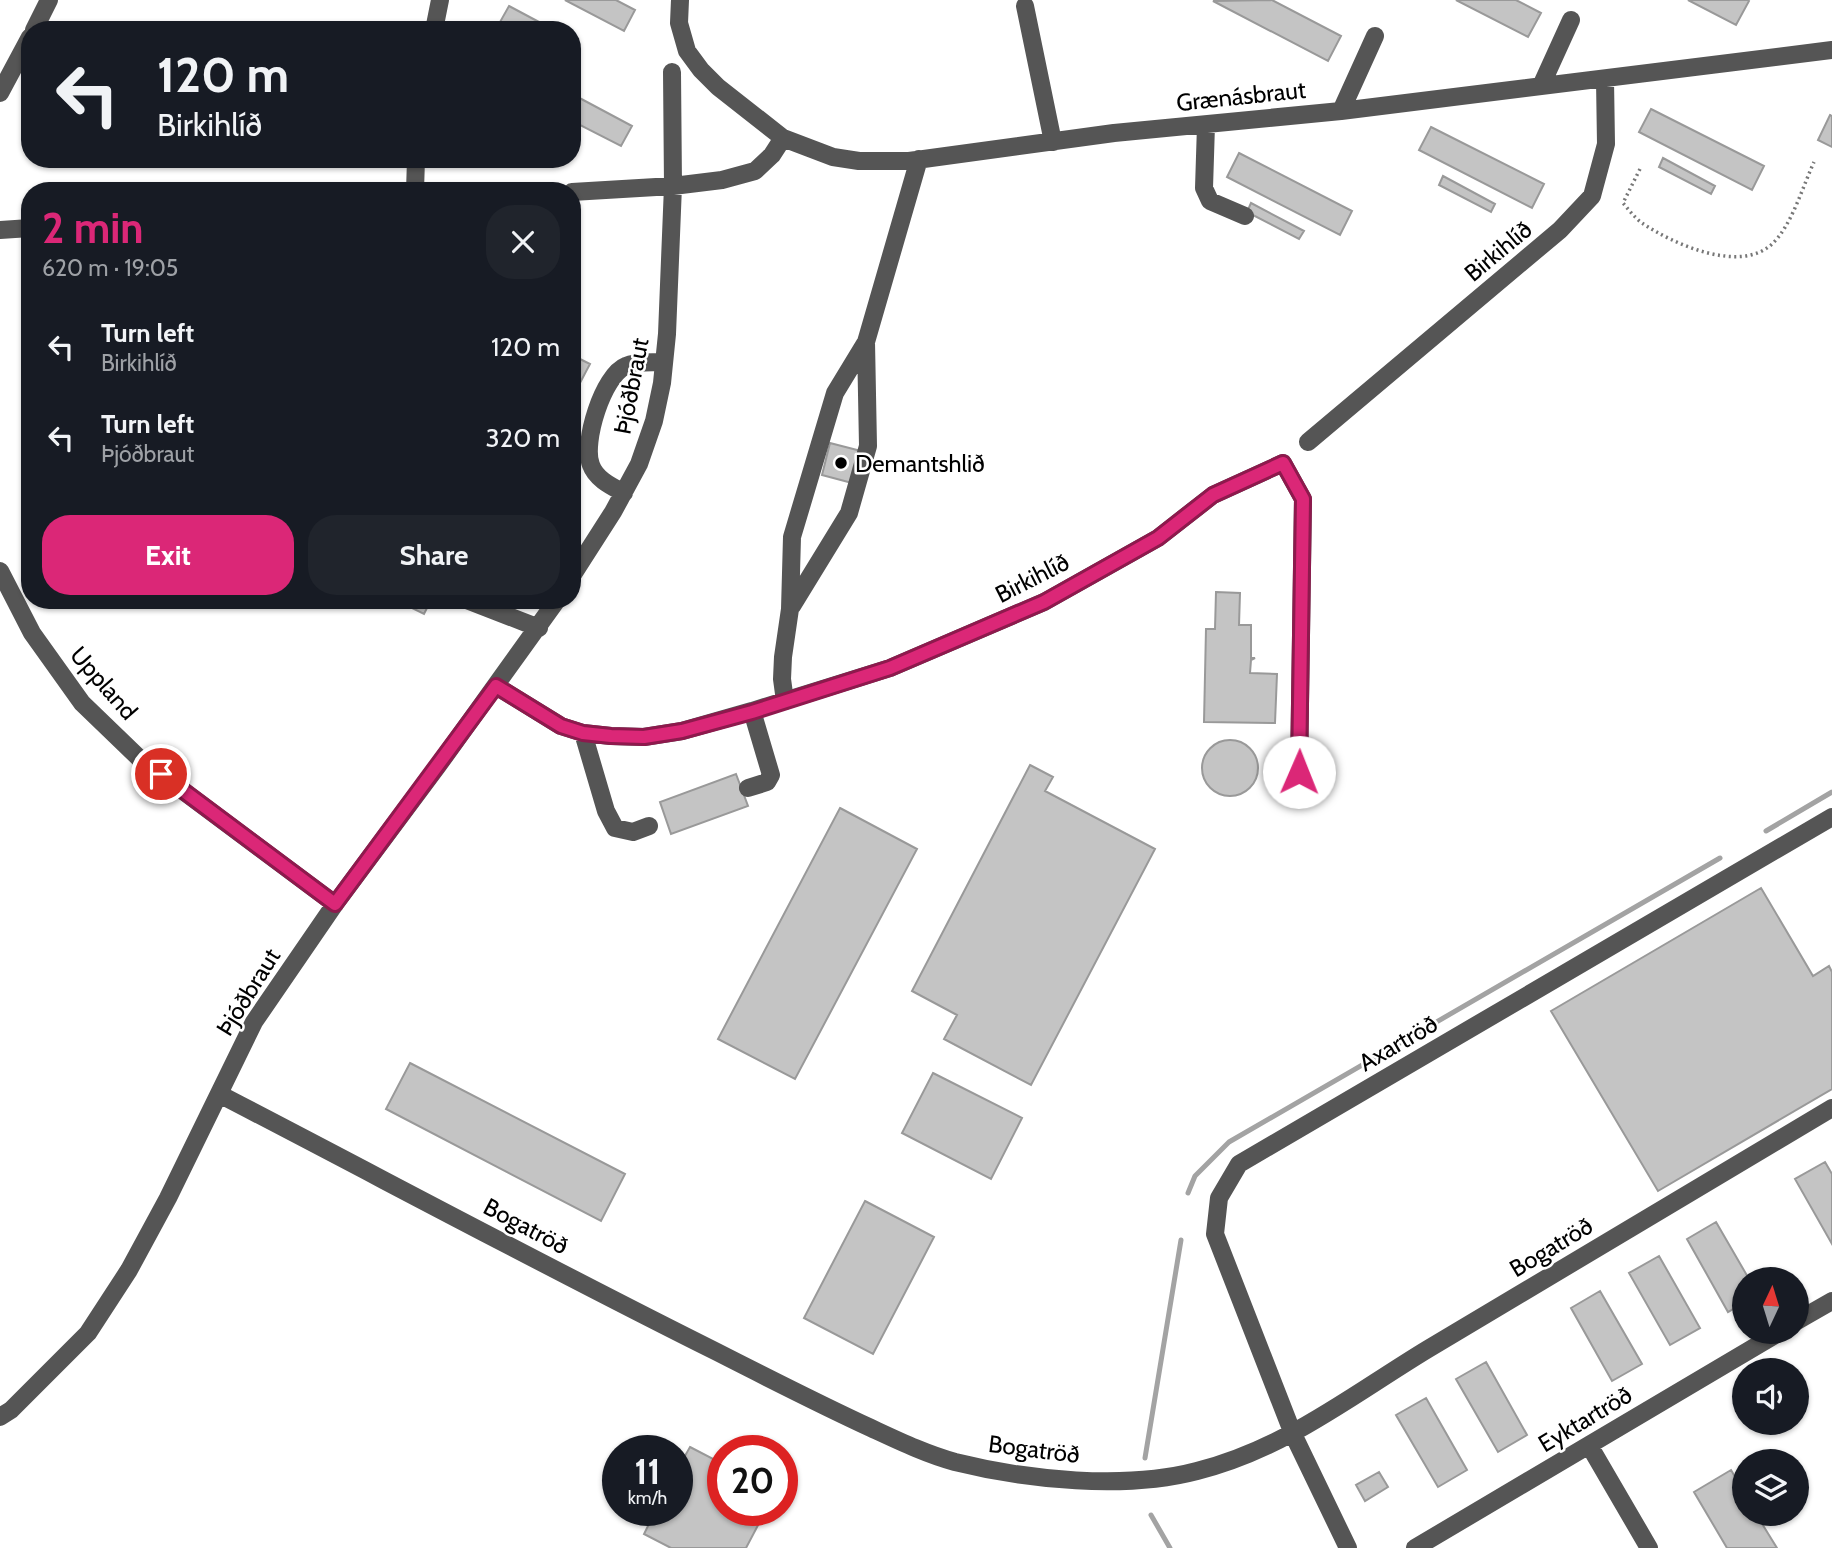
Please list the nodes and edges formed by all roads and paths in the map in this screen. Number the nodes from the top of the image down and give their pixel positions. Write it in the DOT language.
graph roads {
  1 [pos="49,0"];
  2 [pos="440,0"];
  3 [pos="680,0"];
  4 [pos="1025,6"];
  5 [pos="1571,20"];
  6 [pos="38,21"];
  7 [pos="436,21"];
  8 [pos="1375,36"];
  9 [pos="1832,50"];
  10 [pos="21,54"];
  11 [pos="672,72"];
  12 [pos="1605,80"];
  13 [pos="1541,86"];
  14 [pos="0,93"];
  15 [pos="1340,111"];
  16 [pos="1206,125"];
  17 [pos="782,138"];
  18 [pos="1053,142"];
  19 [pos="919,159"];
  20 [pos="1814,162"];
  21 [pos="1640,169"];
  22 [pos="674,186"];
  23 [pos="581,191"];
  24 [pos="1245,216"];
  25 [pos="21,229"];
  26 [pos="0,230"];
  27 [pos="866,342"];
  28 [pos="664,362"];
  29 [pos="1308,442"];
  30 [pos="624,493"];
  31 [pos="581,562"];
  32 [pos="0,571"];
  33 [pos="490,609"];
  34 [pos="551,609"];
  35 [pos="790,609"];
  36 [pos="538,628"];
  37 [pos="496,686"];
  38 [pos="785,701"];
  39 [pos="752,712"];
  40 [pos="583,733"];
  41 [pos="1299,772"];
  42 [pos="748,788"];
  43 [pos="1830,824"];
  44 [pos="649,827"];
  45 [pos="335,904"];
  46 [pos="219,1094"];
  47 [pos="1832,1108"];
  48 [pos="1832,1301"];
  49 [pos="1810,1314"];
  50 [pos="1760,1344"];
  51 [pos="0,1417"];
  52 [pos="1293,1434"];
  53 [pos="1589,1445"];
  54 [pos="1348,1548"];
  55 [pos="1415,1548"];
  56 [pos="1649,1548"];
  1 -- 6 [label="street"];
  2 -- 7 [label="street"];
  3 -- 17 [label="street"];
  4 -- 18 [label="street"];
  5 -- 13 [label="street"];
  8 -- 15 [label="street"];
  9 -- 12 [label="street, Grænásbraut"];
  10 -- 14 [label="street"];
  11 -- 22 [label="street"];
  12 -- 13 [label="street, Grænásbraut"];
  12 -- 29 [label="street, Birkihlíð"];
  13 -- 15 [label="street, Grænásbraut"];
  15 -- 16 [label="street, Grænásbraut"];
  16 -- 18 [label="street, Grænásbraut"];
  16 -- 24 [label="street"];
  17 -- 19 [label="street, Grænásbraut"];
  17 -- 22 [label="street"];
  18 -- 19 [label="street, Grænásbraut"];
  19 -- 27 [label="street"];
  20 -- 21 [label="path"];
  22 -- 23 [label="street"];
  22 -- 28 [label="street, Þjóðbraut"];
  25 -- 26 [label="street"];
  27 -- 35 [label="street"];
  27 -- 35 [label="street"];
  28 -- 30 [label="street, Þjóðbraut"];
  28 -- 30 [label="street"];
  30 -- 31 [label="street, Þjóðbraut"];
  32 -- 45 [label="street, Uppland"];
  33 -- 36 [label="street"];
  34 -- 36 [label="street, Þjóðbraut"];
  35 -- 38 [label="street"];
  36 -- 37 [label="street, Þjóðbraut"];
  37 -- 40 [label="street, Birkihlíð"];
  37 -- 45 [label="street, Þjóðbraut"];
  38 -- 39 [label="street, Birkihlíð"];
  38 -- 41 [label="street, Birkihlíð"];
  39 -- 40 [label="street, Birkihlíð"];
  39 -- 42 [label="street"];
  40 -- 44 [label="street"];
  43 -- 52 [label="street, Axartröð"];
  45 -- 46 [label="street, Þjóðbraut"];
  46 -- 51 [label="street, Þjóðbraut"];
  46 -- 52 [label="street, Bogatröð"];
  47 -- 52 [label="street, Bogatröð"];
  48 -- 49 [label="street"];
  50 -- 53 [label="street, Eyktartröð"];
  52 -- 54 [label="street, Axartröð"];
  53 -- 55 [label="street, Eyktartröð"];
  53 -- 56 [label="street"];
}
